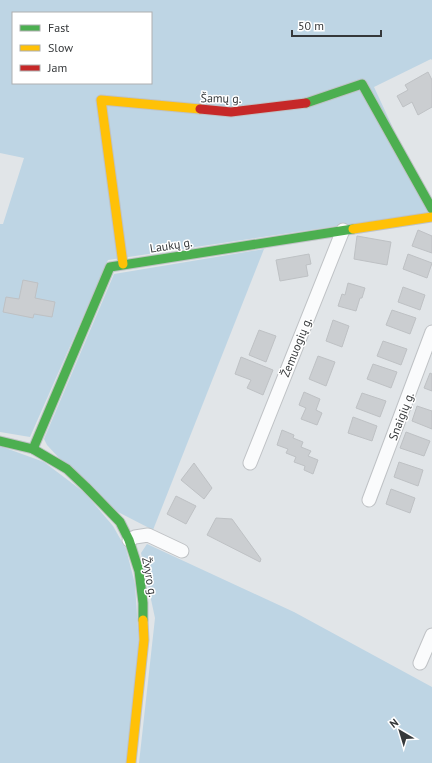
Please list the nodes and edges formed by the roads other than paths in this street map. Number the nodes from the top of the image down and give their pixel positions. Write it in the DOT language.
graph roads {
  1 [pos="432,209"];
  2 [pos="432,217"];
  3 [pos="343,230"];
  4 [pos="124,264"];
  5 [pos="432,332"];
  6 [pos="0,441"];
  7 [pos="33,449"];
  8 [pos="250,463"];
  9 [pos="369,500"];
  10 [pos="129,540"];
  11 [pos="182,551"];
  12 [pos="432,635"];
  13 [pos="420,663"];
  14 [pos="131,763"];
  1 -- 4 [label="street, Šamų g."];
  2 -- 3 [label="street, Laukų g."];
  3 -- 4 [label="street, Laukų g."];
  3 -- 8 [label="street, Žemuogių g."];
  4 -- 7 [label="street, Laukų g."];
  5 -- 9 [label="street, Snaigių g."];
  6 -- 7 [label="street, Žvyro g."];
  7 -- 10 [label="street, Žvyro g."];
  10 -- 11 [label="street"];
  10 -- 14 [label="street, Žvyro g."];
  12 -- 13 [label="street"];
}
